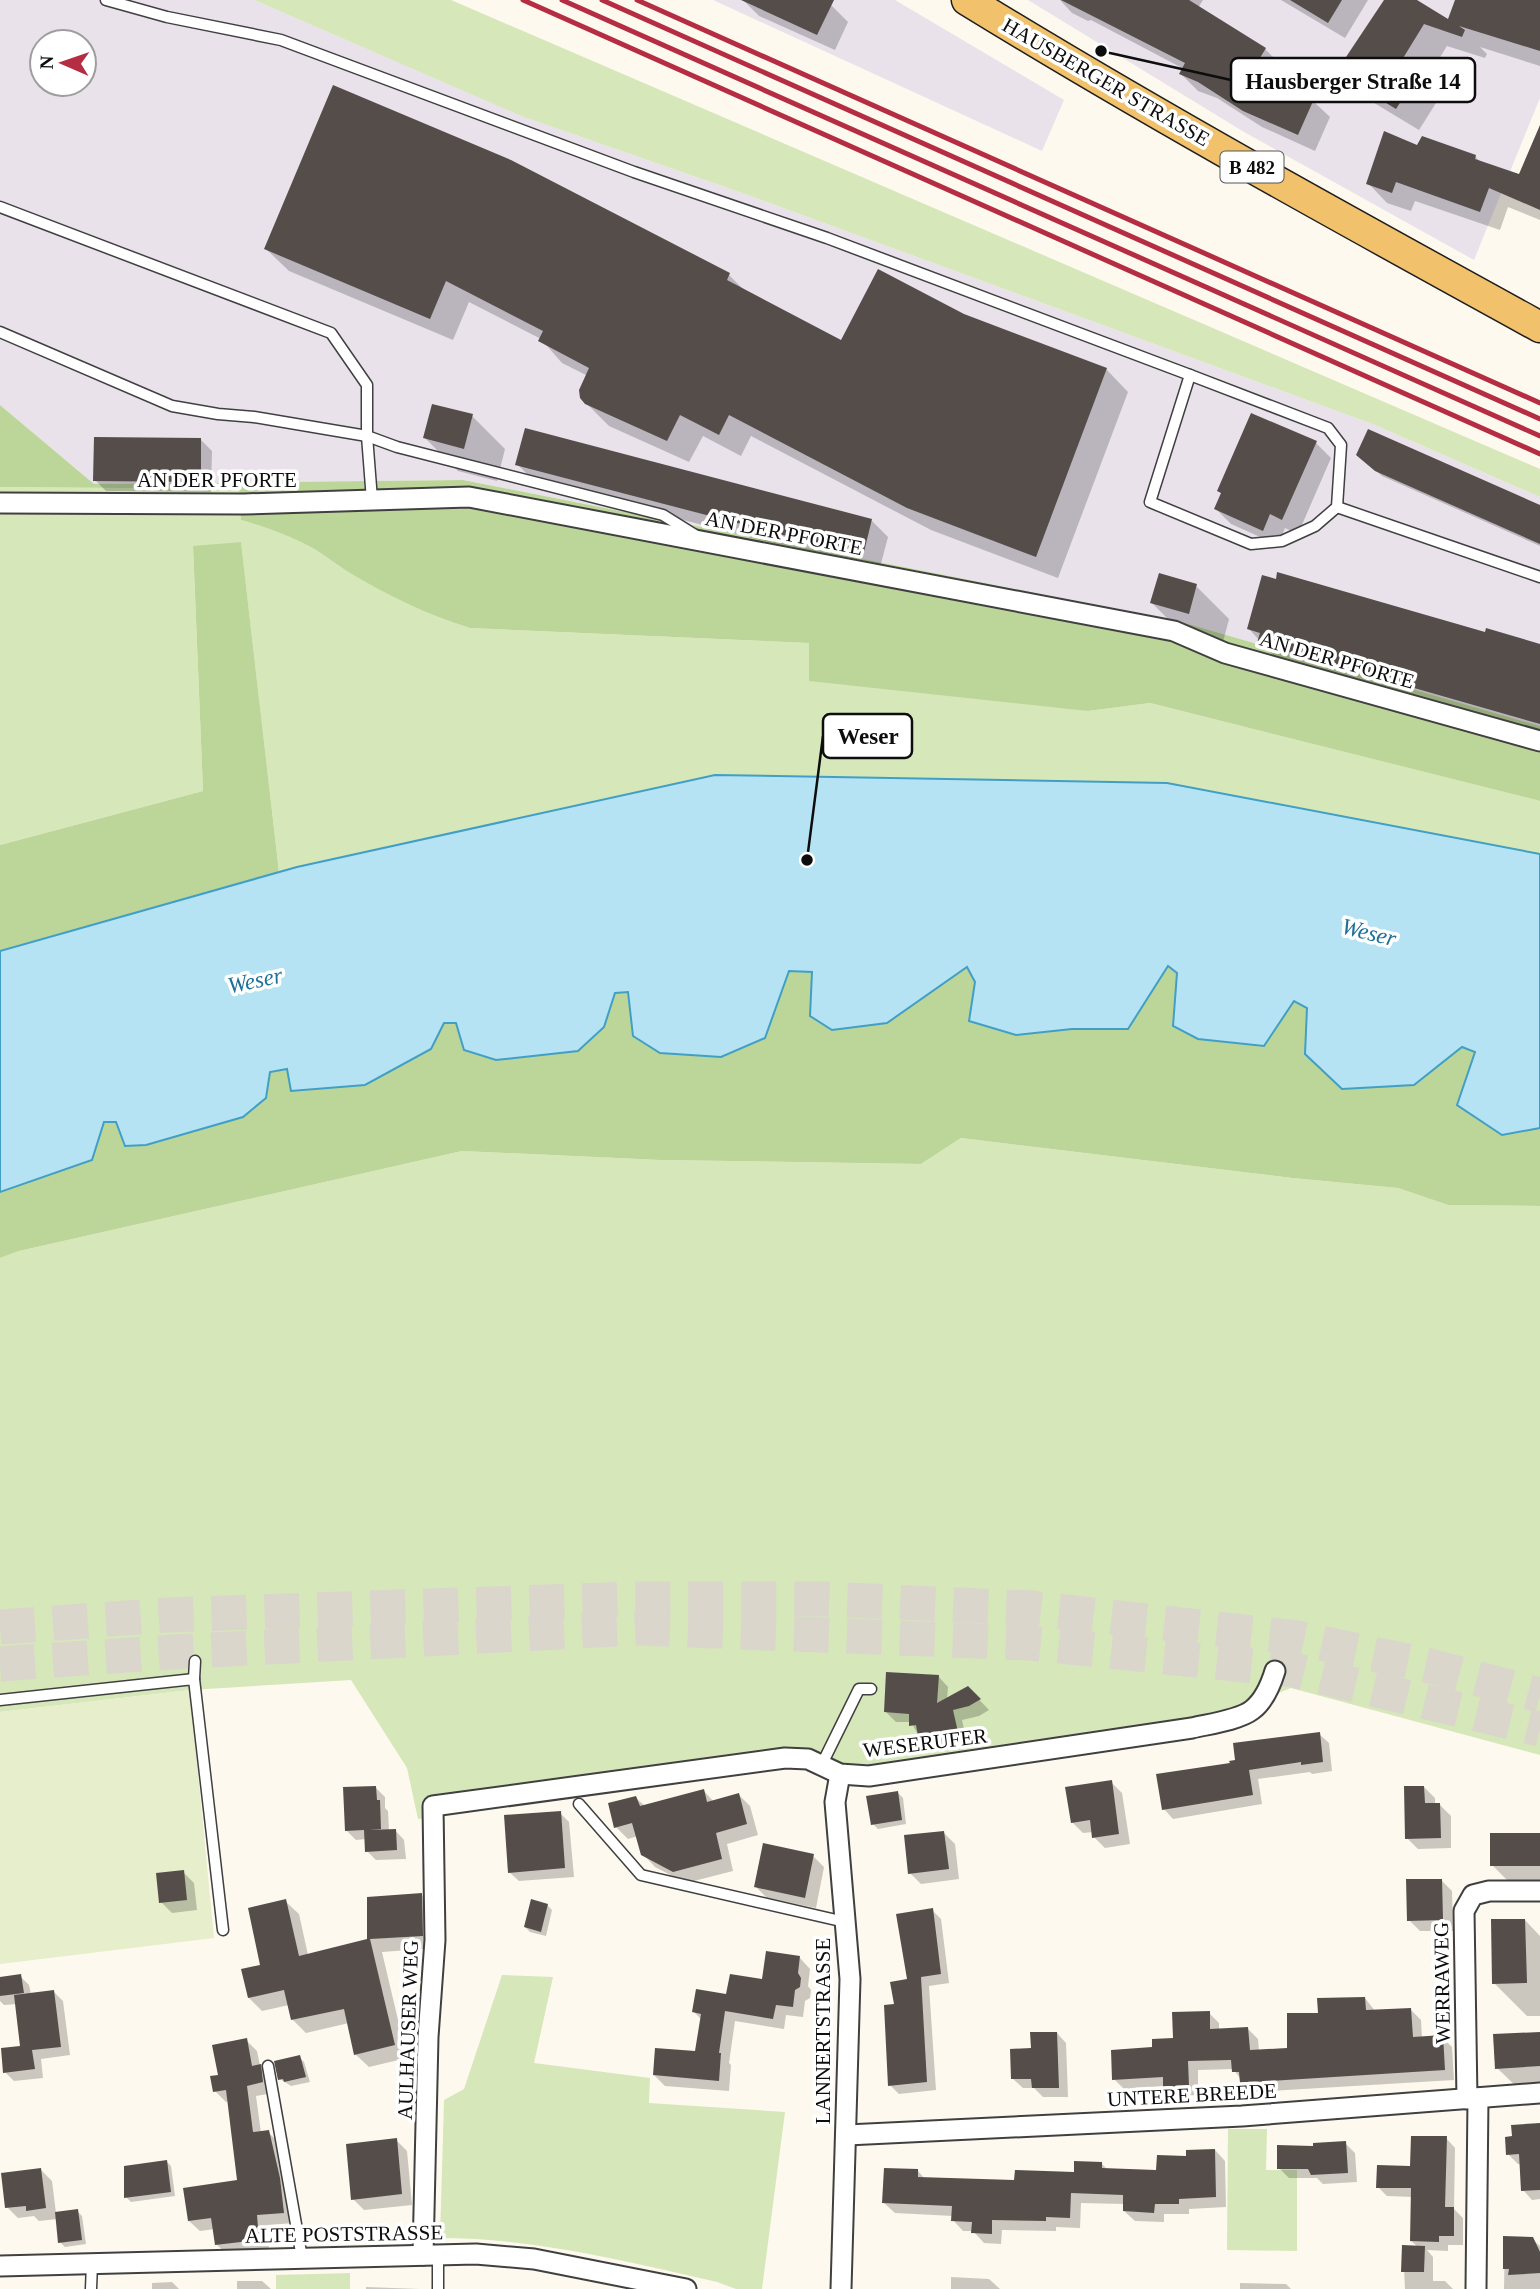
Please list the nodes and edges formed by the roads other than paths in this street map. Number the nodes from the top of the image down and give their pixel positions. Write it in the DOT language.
graph roads {
  1 [pos="106,0"];
  2 [pos="967,0"];
  3 [pos="0,207"];
  4 [pos="1540,327"];
  5 [pos="0,332"];
  6 [pos="1190,376"];
  7 [pos="367,436"];
  8 [pos="372,500"];
  9 [pos="0,503"];
  10 [pos="1337,507"];
  11 [pos="704,541"];
  12 [pos="1540,577"];
  13 [pos="1540,741"];
  14 [pos="195,1661"];
  15 [pos="1275,1671"];
  16 [pos="194,1679"];
  17 [pos="871,1689"];
  18 [pos="0,1700"];
  19 [pos="822,1764"];
  20 [pos="840,1774"];
  21 [pos="579,1804"];
  22 [pos="433,1806"];
  23 [pos="1540,1891"];
  24 [pos="845,1922"];
  25 [pos="223,1930"];
  26 [pos="268,2066"];
  27 [pos="1540,2093"];
  28 [pos="1473,2099"];
  29 [pos="846,2135"];
  30 [pos="431,2255"];
  31 [pos="302,2258"];
  32 [pos="92,2263"];
  33 [pos="0,2266"];
  34 [pos="91,2289"];
  35 [pos="438,2289"];
  36 [pos="686,2289"];
  37 [pos="841,2289"];
  38 [pos="1476,2289"];
  1 -- 6 [label="lane"];
  2 -- 4 [label="main road, HAUSBERGER STRASSE / B 482"];
  3 -- 7 [label="lane"];
  5 -- 7 [label="lane"];
  6 -- 10 [label="lane"];
  6 -- 10 [label="lane"];
  7 -- 8 [label="lane"];
  7 -- 11 [label="lane"];
  8 -- 9 [label="street, AN DER PFORTE"];
  8 -- 11 [label="street, AN DER PFORTE"];
  10 -- 12 [label="lane"];
  11 -- 13 [label="street, AN DER PFORTE"];
  14 -- 16 [label="lane"];
  15 -- 20 [label="street, WESERUFER"];
  16 -- 18 [label="lane"];
  16 -- 25 [label="lane"];
  17 -- 19 [label="lane"];
  19 -- 20 [label="street, WESERUFER"];
  19 -- 22 [label="street, WESERUFER"];
  20 -- 24 [label="street, LANNERTSTRASSE"];
  21 -- 24 [label="lane"];
  22 -- 30 [label="street, AULHAUSER WEG"];
  23 -- 28 [label="street, WERRAWEG"];
  24 -- 29 [label="street, LANNERTSTRASSE"];
  26 -- 31 [label="lane"];
  27 -- 28 [label="street, UNTERE BREEDE"];
  28 -- 29 [label="street, UNTERE BREEDE"];
  28 -- 38 [label="street"];
  29 -- 37 [label="street, LANNERTSTRASSE"];
  30 -- 31 [label="street, ALTE POSTSTRASSE"];
  30 -- 35 [label="lane"];
  30 -- 36 [label="street, ALTE POSTSTRASSE"];
  31 -- 32 [label="street, ALTE POSTSTRASSE"];
  32 -- 33 [label="street, ALTE POSTSTRASSE"];
  32 -- 34 [label="lane"];
}
